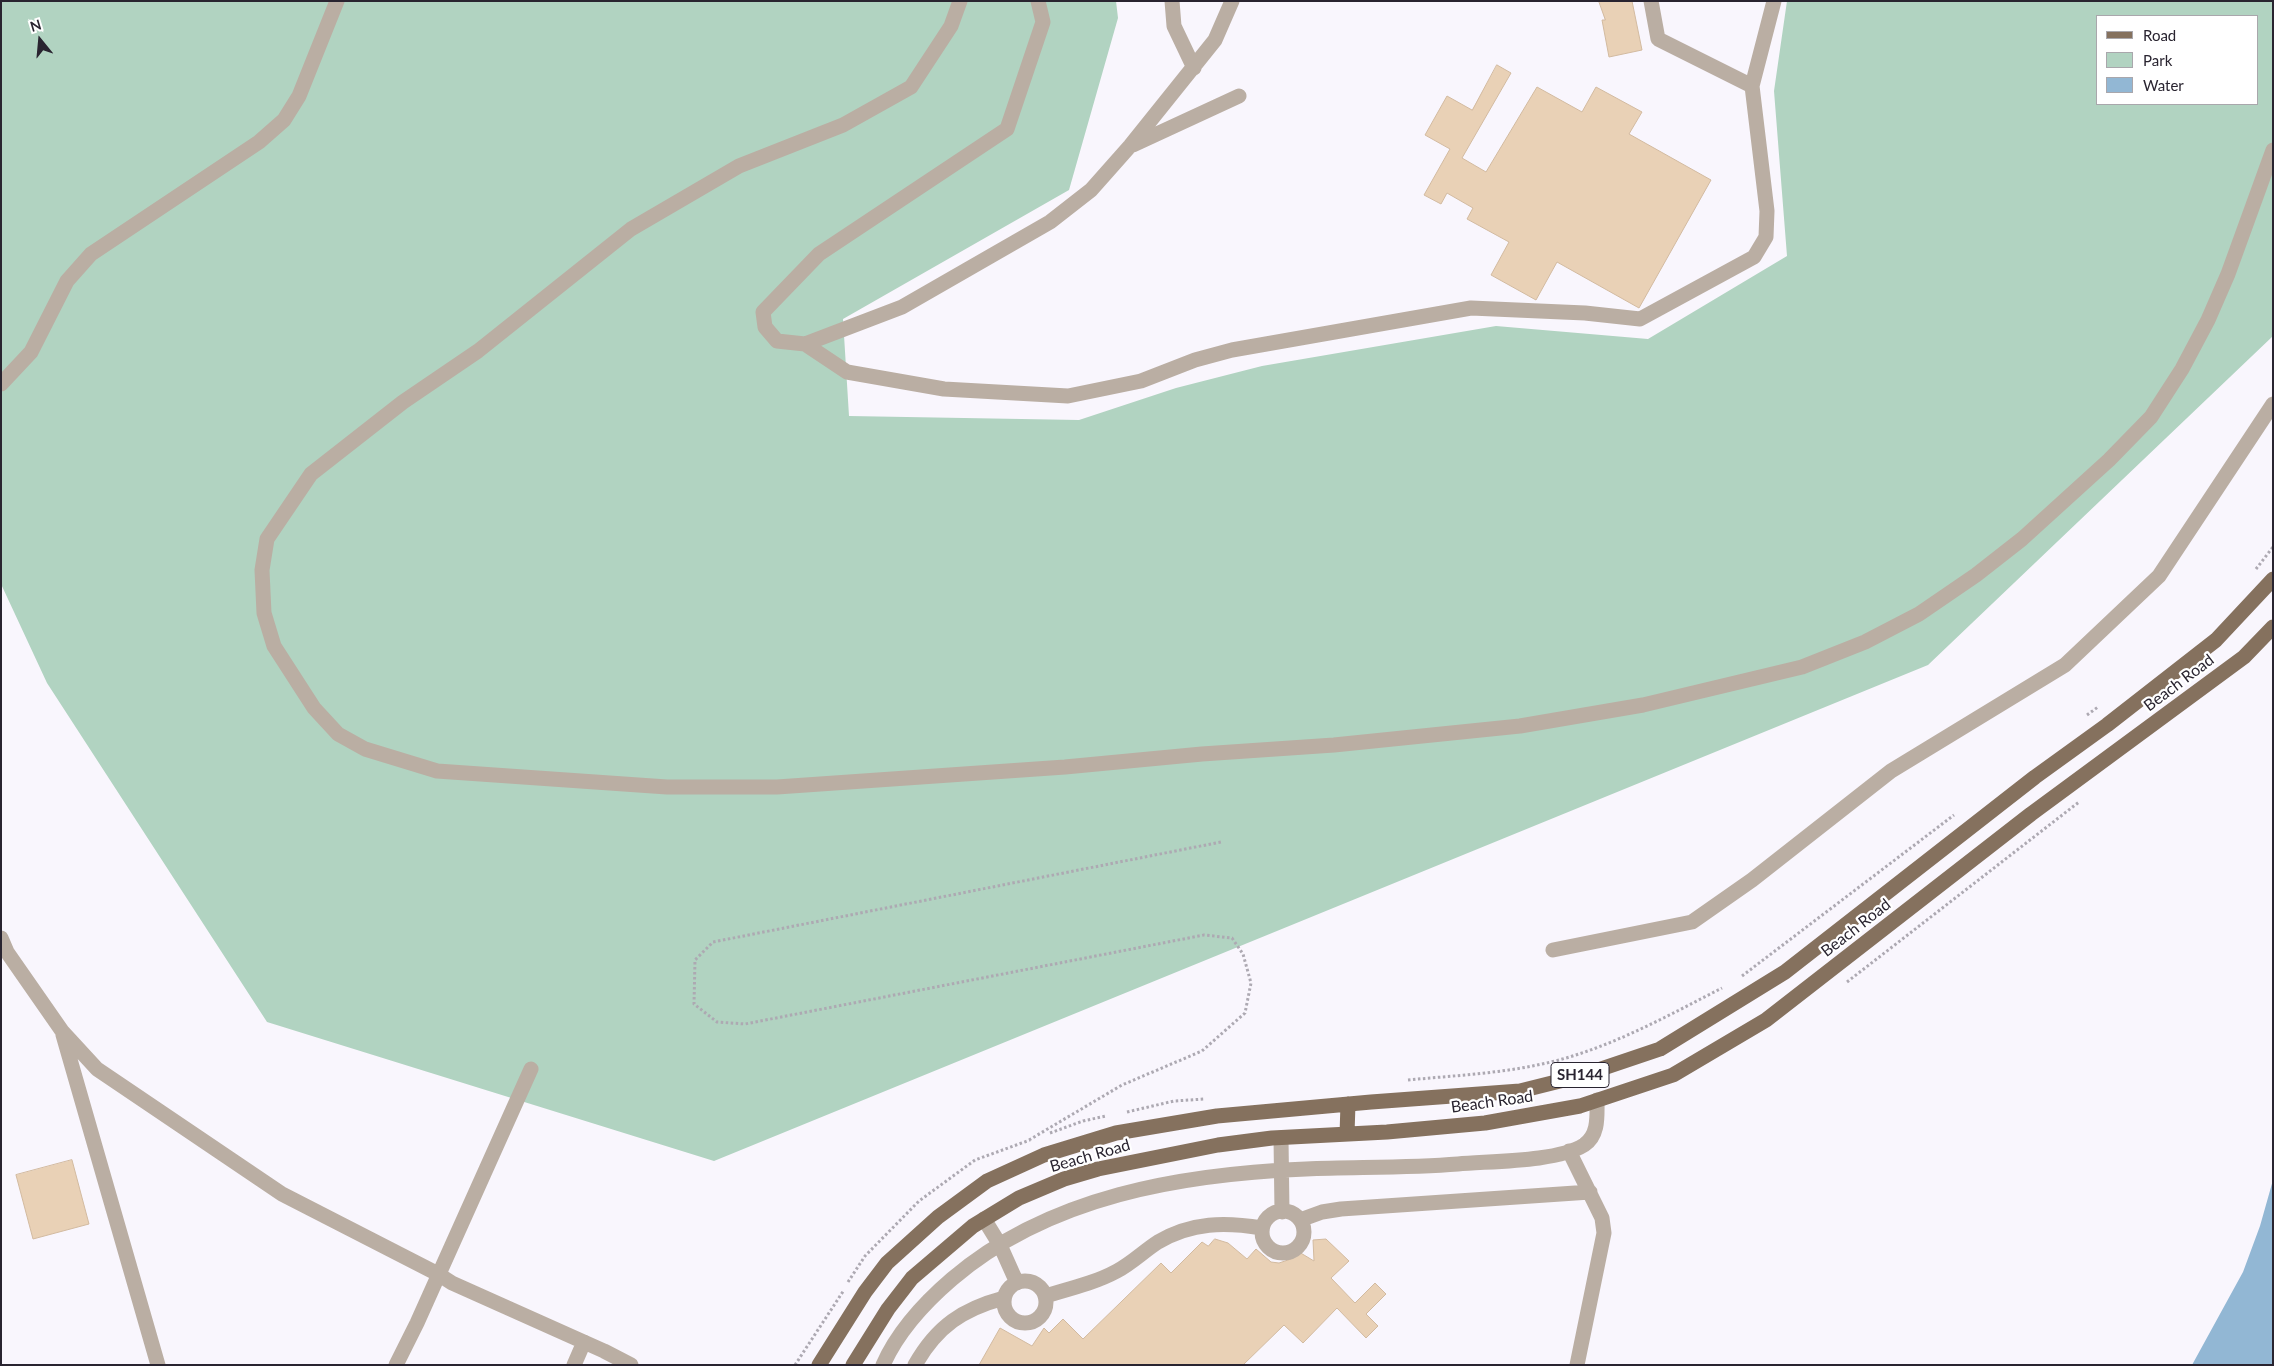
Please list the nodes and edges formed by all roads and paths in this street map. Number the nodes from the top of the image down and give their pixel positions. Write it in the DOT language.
graph roads {
  1 [pos="337,1"];
  2 [pos="960,1"];
  3 [pos="1038,1"];
  4 [pos="1172,1"];
  5 [pos="1232,1"];
  6 [pos="1651,1"];
  7 [pos="1774,1"];
  8 [pos="1194,68"];
  9 [pos="1752,86"];
  10 [pos="1239,96"];
  11 [pos="1130,146"];
  12 [pos="2273,150"];
  13 [pos="805,344"];
  14 [pos="1,384"];
  15 [pos="2273,404"];
  16 [pos="2273,546"];
  17 [pos="2252,574"];
  18 [pos="2273,579"];
  19 [pos="2273,627"];
  20 [pos="2100,706"];
  21 [pos="2085,717"];
  22 [pos="2085,798"];
  23 [pos="1960,811"];
  24 [pos="1221,842"];
  25 [pos="1,938"];
  26 [pos="1553,950"];
  27 [pos="1741,977"];
  28 [pos="1841,986"];
  29 [pos="1725,987"];
  30 [pos="62,1031"];
  31 [pos="531,1069"];
  32 [pos="1407,1080"];
  33 [pos="1213,1098"];
  34 [pos="1597,1100"];
  35 [pos="1348,1104"];
  36 [pos="1120,1113"];
  37 [pos="1110,1115"];
  38 [pos="1347,1134"];
  39 [pos="1282,1138"];
  40 [pos="1028,1141"];
  41 [pos="1569,1151"];
  42 [pos="1014,1169"];
  43 [pos="1282,1171"];
  44 [pos="1590,1192"];
  45 [pos="1282,1212"];
  46 [pos="984,1219"];
  47 [pos="1300,1220"];
  48 [pos="1262,1228"];
  49 [pos="1000,1245"];
  50 [pos="438,1274"];
  51 [pos="1017,1283"];
  52 [pos="1045,1296"];
  53 [pos="1004,1298"];
  54 [pos="584,1342"];
  55 [pos="158,1365"];
  56 [pos="396,1365"];
  57 [pos="574,1365"];
  58 [pos="630,1365"];
  59 [pos="795,1365"];
  60 [pos="819,1365"];
  61 [pos="853,1365"];
  62 [pos="883,1365"];
  63 [pos="915,1365"];
  64 [pos="1577,1365"];
  1 -- 14 [label="street"];
  2 -- 12 [label="street"];
  3 -- 13 [label="street"];
  4 -- 8 [label="street"];
  5 -- 8 [label="street"];
  6 -- 9 [label="street"];
  7 -- 9 [label="street"];
  8 -- 11 [label="street"];
  9 -- 13 [label="street"];
  10 -- 11 [label="street"];
  11 -- 13 [label="street"];
  15 -- 26 [label="street"];
  16 -- 17 [label="path"];
  18 -- 35 [label="main road, SH144"];
  19 -- 34 [label="main road, Beach Road / SH144"];
  20 -- 21 [label="path"];
  22 -- 28 [label="path"];
  23 -- 27 [label="path"];
  24 -- 40 [label="path"];
  25 -- 30 [label="street"];
  29 -- 32 [label="path"];
  30 -- 50 [label="street"];
  30 -- 55 [label="street"];
  31 -- 50 [label="street"];
  33 -- 36 [label="path"];
  34 -- 38 [label="main road, Beach Road / SH144"];
  34 -- 41 [label="street"];
  35 -- 38 [label="main road"];
  35 -- 42 [label="main road, SH144"];
  37 -- 40 [label="path"];
  38 -- 39 [label="main road, Beach Road / SH144"];
  39 -- 43 [label="street"];
  39 -- 46 [label="main road, Beach Road / SH144"];
  40 -- 42 [label="path"];
  40 -- 59 [label="path"];
  41 -- 43 [label="street"];
  41 -- 44 [label="street"];
  42 -- 60 [label="main road, SH144"];
  43 -- 45 [label="street"];
  43 -- 49 [label="street"];
  44 -- 47 [label="street"];
  44 -- 64 [label="street"];
  45 -- 47 [label="street"];
  45 -- 48 [label="street"];
  46 -- 49 [label="street"];
  46 -- 61 [label="main road, Beach Road / SH144"];
  47 -- 48 [label="street"];
  48 -- 52 [label="street"];
  49 -- 51 [label="street"];
  49 -- 62 [label="street"];
  50 -- 54 [label="street"];
  50 -- 56 [label="street"];
  51 -- 52 [label="street"];
  51 -- 53 [label="street"];
  52 -- 53 [label="street"];
  53 -- 63 [label="street"];
  54 -- 57 [label="street"];
  54 -- 58 [label="street"];
}
